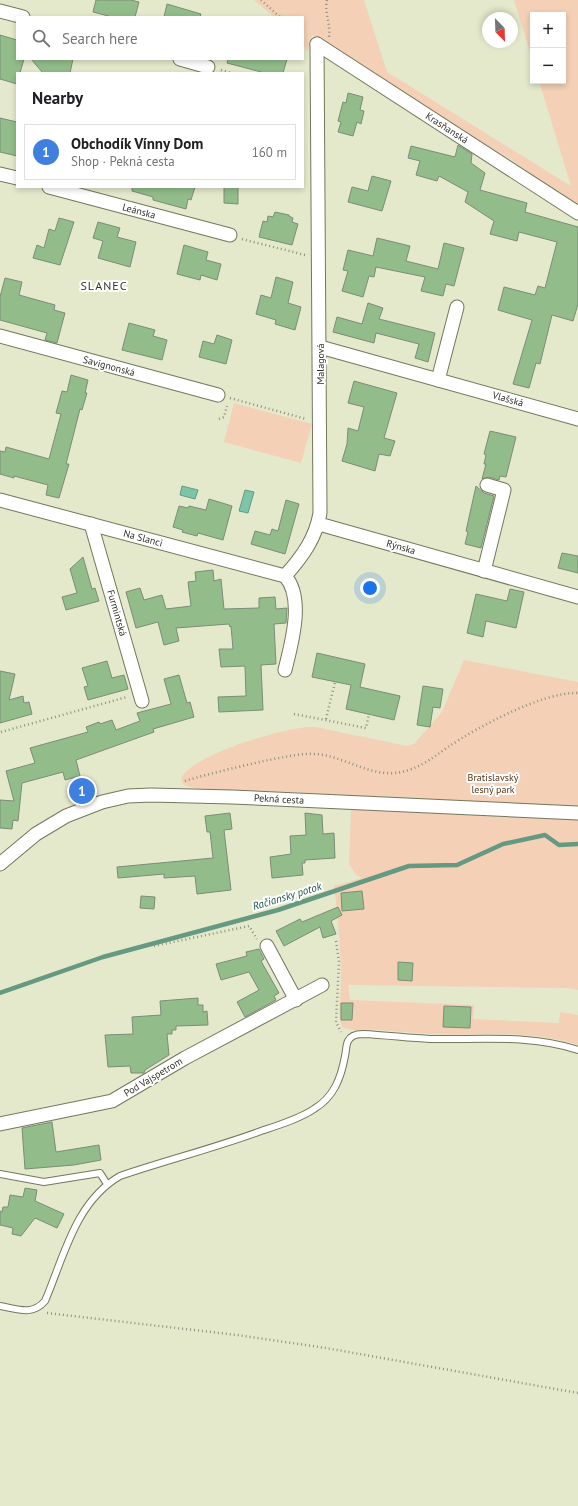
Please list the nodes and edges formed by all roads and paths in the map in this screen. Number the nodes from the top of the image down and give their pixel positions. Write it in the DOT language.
graph roads {
  1 [pos="260,0"];
  2 [pos="326,1"];
  3 [pos="0,11"];
  4 [pos="19,16"];
  5 [pos="279,16"];
  6 [pos="321,47"];
  7 [pos="184,60"];
  8 [pos="213,68"];
  9 [pos="228,72"];
  10 [pos="0,174"];
  11 [pos="16,178"];
  12 [pos="53,188"];
  13 [pos="578,213"];
  14 [pos="230,235"];
  15 [pos="319,259"];
  16 [pos="457,308"];
  17 [pos="0,336"];
  18 [pos="320,347"];
  19 [pos="438,380"];
  20 [pos="218,395"];
  21 [pos="219,419"];
  22 [pos="578,419"];
  23 [pos="320,423"];
  24 [pos="487,485"];
  25 [pos="0,500"];
  26 [pos="92,524"];
  27 [pos="318,524"];
  28 [pos="484,571"];
  29 [pos="285,576"];
  30 [pos="578,597"];
  31 [pos="285,670"];
  32 [pos="335,682"];
  33 [pos="578,693"];
  34 [pos="141,697"];
  35 [pos="294,714"];
  36 [pos="369,714"];
  37 [pos="326,719"];
  38 [pos="1,732"];
  39 [pos="182,782"];
  40 [pos="578,813"];
  41 [pos="0,864"];
  42 [pos="336,941"];
  43 [pos="154,946"];
  44 [pos="267,946"];
  45 [pos="322,985"];
  46 [pos="296,1000"];
  47 [pos="348,1041"];
  48 [pos="578,1050"];
  49 [pos="0,1124"];
  50 [pos="0,1174"];
  51 [pos="107,1184"];
  52 [pos="0,1306"];
  53 [pos="32,1311"];
  54 [pos="578,1392"];
  1 -- 5 [label="path"];
  2 -- 6 [label="path"];
  3 -- 4 [label="street"];
  6 -- 13 [label="street, Krasňanská"];
  6 -- 15 [label="street, Malagová"];
  7 -- 8 [label="street"];
  8 -- 9 [label="path"];
  10 -- 11 [label="street"];
  12 -- 14 [label="street, Leánska"];
  14 -- 15 [label="path"];
  15 -- 18 [label="street, Malagová"];
  16 -- 19 [label="street"];
  17 -- 20 [label="street, Savignonská"];
  18 -- 19 [label="street, Vlašská"];
  18 -- 23 [label="street, Malagová"];
  19 -- 22 [label="street, Vlašská"];
  21 -- 23 [label="path"];
  23 -- 27 [label="street, Malagová"];
  24 -- 28 [label="street"];
  25 -- 26 [label="street, Na Slanci"];
  26 -- 29 [label="street, Na Slanci"];
  26 -- 34 [label="street, Furmintská"];
  27 -- 28 [label="street, Rýnska"];
  27 -- 29 [label="street, Malagová"];
  28 -- 30 [label="street, Rýnska"];
  29 -- 31 [label="street"];
  32 -- 37 [label="path"];
  33 -- 39 [label="path"];
  34 -- 38 [label="path"];
  35 -- 37 [label="path"];
  36 -- 37 [label="path"];
  40 -- 41 [label="street, Pekná cesta"];
  42 -- 47 [label="path"];
  43 -- 44 [label="path"];
  44 -- 46 [label="street"];
  45 -- 46 [label="street, Pod Vajspetrom"];
  46 -- 49 [label="street, Pod Vajspetrom"];
  47 -- 48 [label="lane"];
  47 -- 51 [label="lane"];
  50 -- 51 [label="lane"];
  51 -- 53 [label="lane"];
  52 -- 53 [label="lane"];
  53 -- 54 [label="path"];
}
